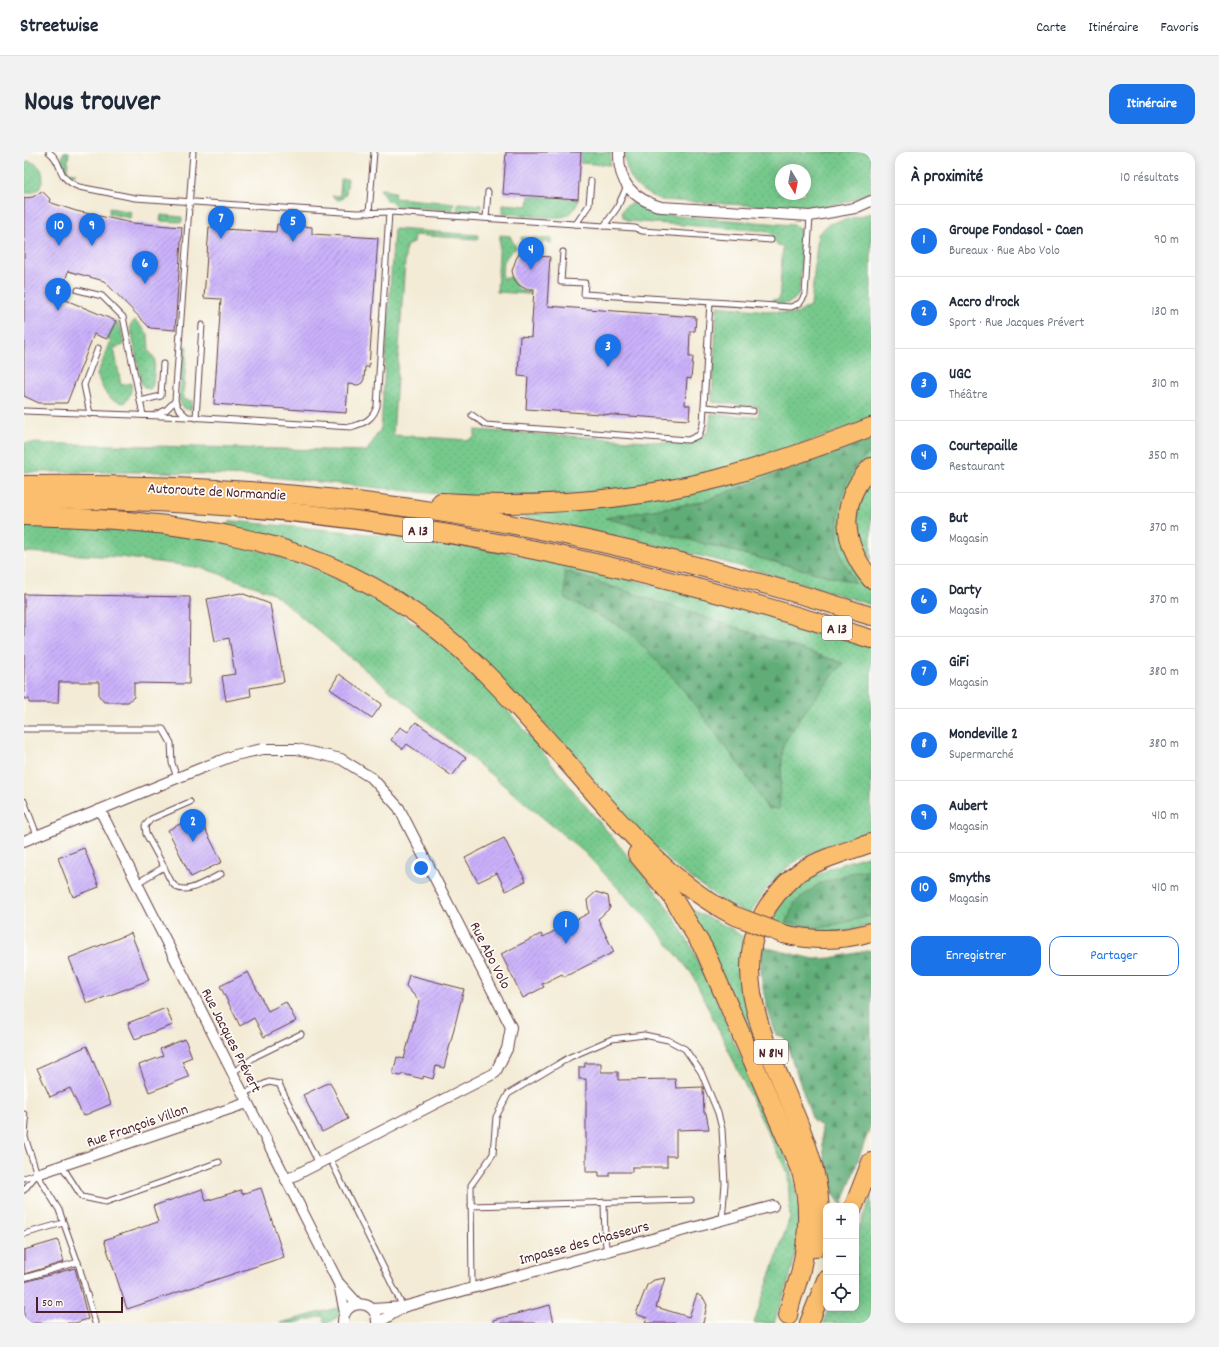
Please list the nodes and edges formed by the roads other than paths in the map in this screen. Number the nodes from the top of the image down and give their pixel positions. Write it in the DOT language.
graph roads {
  1 [pos="49,152"];
  2 [pos="193,152"];
  3 [pos="374,152"];
  4 [pos="619,152"];
  5 [pos="591,181"];
  6 [pos="628,186"];
  7 [pos="488,192"];
  8 [pos="871,201"];
  9 [pos="190,202"];
  10 [pos="389,212"];
  11 [pos="369,213"];
  12 [pos="810,216"];
  13 [pos="486,218"];
  14 [pos="576,224"];
  15 [pos="604,226"];
  16 [pos="771,240"];
  17 [pos="563,252"];
  18 [pos="78,290"];
  19 [pos="710,302"];
  20 [pos="202,325"];
  21 [pos="98,348"];
  22 [pos="163,364"];
  23 [pos="140,400"];
  24 [pos="175,401"];
  25 [pos="704,407"];
  26 [pos="24,411"];
  27 [pos="753,411"];
  28 [pos="90,414"];
  29 [pos="143,415"];
  30 [pos="472,415"];
  31 [pos="154,416"];
  32 [pos="188,417"];
  33 [pos="196,418"];
  34 [pos="871,427"];
  35 [pos="871,467"];
  36 [pos="24,485"];
  37 [pos="24,500"];
  38 [pos="409,508"];
  39 [pos="24,516"];
  40 [pos="871,579"];
  41 [pos="871,616"];
  42 [pos="871,639"];
  43 [pos="24,729"];
  44 [pos="177,778"];
  45 [pos="24,801"];
  46 [pos="190,802"];
  47 [pos="605,805"];
  48 [pos="100,810"];
  49 [pos="37,835"];
  50 [pos="24,841"];
  51 [pos="871,843"];
  52 [pos="164,867"];
  53 [pos="221,874"];
  54 [pos="137,883"];
  55 [pos="871,932"];
  56 [pos="301,1034"];
  57 [pos="232,1073"];
  58 [pos="242,1094"];
  59 [pos="247,1103"];
  60 [pos="24,1114"];
  61 [pos="330,1159"];
  62 [pos="218,1162"];
  63 [pos="871,1162"];
  64 [pos="318,1164"];
  65 [pos="62,1166"];
  66 [pos="37,1174"];
  67 [pos="24,1178"];
  68 [pos="286,1180"];
  69 [pos="24,1190"];
  70 [pos="692,1200"];
  71 [pos="604,1202"];
  72 [pos="855,1203"];
  73 [pos="471,1206"];
  74 [pos="773,1206"];
  75 [pos="722,1220"];
  76 [pos="63,1223"];
  77 [pos="24,1234"];
  78 [pos="607,1252"];
  79 [pos="78,1262"];
  80 [pos="24,1278"];
  81 [pos="338,1282"];
  82 [pos="472,1288"];
  83 [pos="823,1288"];
  84 [pos="358,1304"];
  85 [pos="403,1307"];
  86 [pos="373,1309"];
  87 [pos="344,1318"];
  88 [pos="787,1319"];
  89 [pos="95,1323"];
  90 [pos="378,1323"];
  91 [pos="809,1323"];
  1 -- 9 [label="lane"];
  2 -- 9 [label="lane"];
  3 -- 11 [label="lane"];
  4 -- 6 [label="street"];
  5 -- 14 [label="lane"];
  6 -- 12 [label="street"];
  6 -- 15 [label="lane"];
  7 -- 13 [label="lane"];
  8 -- 12 [label="street"];
  9 -- 11 [label="lane"];
  9 -- 24 [label="lane"];
  10 -- 11 [label="lane"];
  10 -- 13 [label="lane"];
  10 -- 33 [label="lane"];
  12 -- 19 [label="lane"];
  13 -- 14 [label="lane"];
  14 -- 15 [label="lane"];
  15 -- 16 [label="lane"];
  17 -- 19 [label="lane"];
  18 -- 23 [label="lane"];
  19 -- 25 [label="lane"];
  20 -- 33 [label="lane"];
  21 -- 28 [label="lane"];
  22 -- 23 [label="lane"];
  23 -- 29 [label="lane"];
  24 -- 31 [label="lane"];
  24 -- 32 [label="lane"];
  25 -- 27 [label="lane"];
  25 -- 30 [label="lane"];
  26 -- 28 [label="lane"];
  28 -- 29 [label="lane"];
  29 -- 31 [label="lane"];
  31 -- 32 [label="lane"];
  32 -- 33 [label="lane"];
  34 -- 38 [label="highway"];
  35 -- 40 [label="highway"];
  36 -- 38 [label="highway, Autoroute de Normandie / A 13"];
  37 -- 42 [label="highway, A 13"];
  38 -- 41 [label="highway, A 13"];
  39 -- 47 [label="highway"];
  43 -- 44 [label="lane"];
  44 -- 48 [label="street, Rue Abo Volo"];
  44 -- 61 [label="street, Rue Abo Volo"];
  45 -- 49 [label="lane"];
  46 -- 52 [label="lane"];
  47 -- 55 [label="highway, bridge"];
  47 -- 88 [label="highway"];
  48 -- 49 [label="street, Rue Abo Volo"];
  48 -- 54 [label="street, Rue Jacques Prévert"];
  49 -- 50 [label="street, Rue Abo Volo"];
  51 -- 88 [label="highway, N 814"];
  52 -- 53 [label="lane"];
  52 -- 54 [label="lane"];
  54 -- 57 [label="street, Rue Jacques Prévert"];
  56 -- 57 [label="lane"];
  57 -- 58 [label="street, Rue Jacques Prévert"];
  58 -- 59 [label="street, Rue Jacques Prévert"];
  58 -- 64 [label="lane"];
  59 -- 65 [label="street, Rue François Villon"];
  59 -- 68 [label="street, Rue Jacques Prévert"];
  60 -- 66 [label="lane"];
  61 -- 64 [label="street, Rue Abo Volo"];
  61 -- 85 [label="lane"];
  62 -- 65 [label="lane"];
  63 -- 72 [label="highway"];
  64 -- 68 [label="street, Rue Abo Volo"];
  65 -- 66 [label="street, Rue François Villon"];
  66 -- 67 [label="lane"];
  66 -- 69 [label="lane"];
  66 -- 76 [label="lane"];
  68 -- 81 [label="street, Rue Jacques Prévert"];
  70 -- 71 [label="lane"];
  71 -- 73 [label="lane"];
  71 -- 78 [label="lane"];
  73 -- 75 [label="lane"];
  73 -- 82 [label="lane"];
  74 -- 75 [label="street, Impasse des Chasseurs"];
  75 -- 78 [label="street, Impasse des Chasseurs"];
  76 -- 77 [label="lane"];
  76 -- 79 [label="lane"];
  78 -- 82 [label="street, Impasse des Chasseurs"];
  79 -- 80 [label="lane"];
  79 -- 89 [label="lane"];
  81 -- 84 [label="street, Rue Jacques Prévert"];
  81 -- 87 [label="street, Rue Jacques Prévert"];
  82 -- 85 [label="street, Impasse des Chasseurs"];
  83 -- 91 [label="highway"];
  84 -- 86 [label="street, Rue Jacques Prévert"];
  84 -- 87 [label="street, Rue Jacques Prévert"];
  85 -- 86 [label="street, Impasse des Chasseurs"];
  85 -- 90 [label="street, Impasse des Chasseurs"];
  86 -- 90 [label="street"];
}
